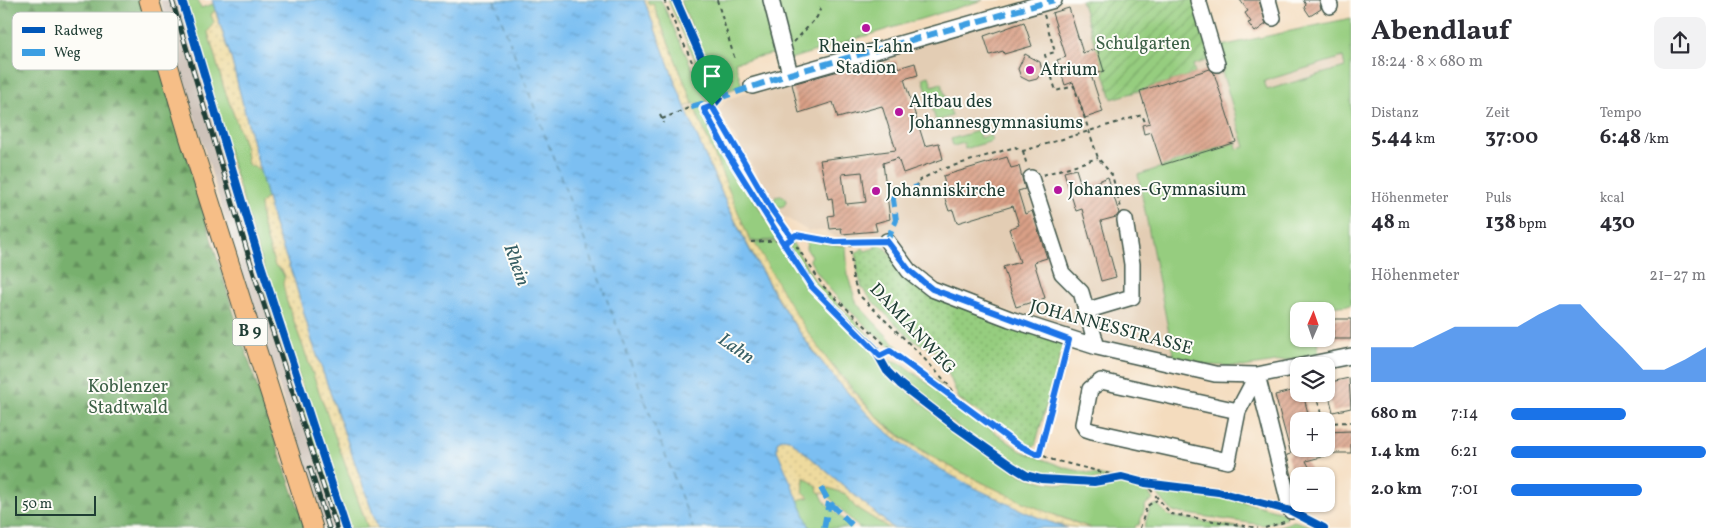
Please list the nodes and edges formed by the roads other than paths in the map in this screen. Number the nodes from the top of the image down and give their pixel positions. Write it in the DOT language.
graph roads {
  1 [pos="149,0"];
  2 [pos="771,0"];
  3 [pos="1198,0"];
  4 [pos="1268,0"];
  5 [pos="1047,2"];
  6 [pos="153,12"];
  7 [pos="1273,18"];
  8 [pos="1217,64"];
  9 [pos="170,70"];
  10 [pos="790,74"];
  11 [pos="752,86"];
  12 [pos="1031,178"];
  13 [pos="1125,220"];
  14 [pos="887,241"];
  15 [pos="1085,311"];
  16 [pos="1098,347"];
  17 [pos="1351,356"];
  18 [pos="1256,375"];
  19 [pos="1238,411"];
  20 [pos="1290,511"];
  21 [pos="313,528"];
  1 -- 6 [label="main road, B 9"];
  2 -- 10 [label="street"];
  3 -- 8 [label="street"];
  4 -- 7 [label="street"];
  5 -- 10 [label="street"];
  9 -- 21 [label="main road, B 9"];
  10 -- 11 [label="street"];
  12 -- 15 [label="street"];
  13 -- 15 [label="street"];
  14 -- 16 [label="street, JOHANNESSTRASSE"];
  15 -- 16 [label="street"];
  16 -- 18 [label="street, JOHANNESSTRASSE"];
  17 -- 18 [label="street, JOHANNESSTRASSE"];
  18 -- 19 [label="street"];
  18 -- 20 [label="street"];
  19 -- 19 [label="street"];
}
